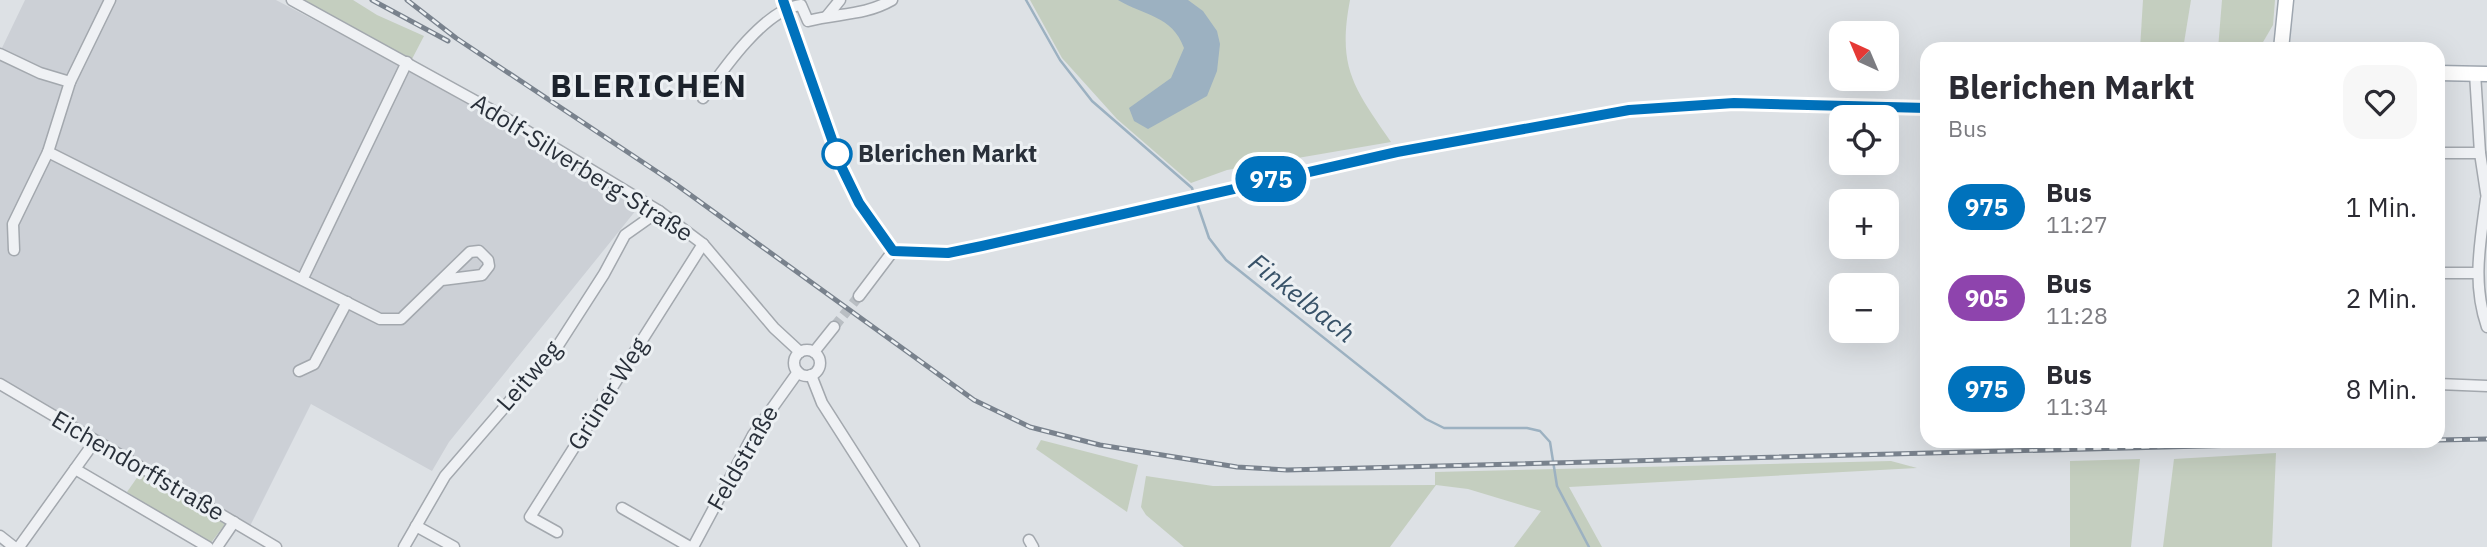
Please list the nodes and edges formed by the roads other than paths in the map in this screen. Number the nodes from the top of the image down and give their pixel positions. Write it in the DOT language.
graph roads {
  1 [pos="110,0"];
  2 [pos="292,0"];
  3 [pos="840,0"];
  4 [pos="892,0"];
  5 [pos="2286,0"];
  6 [pos="785,3"];
  7 [pos="827,16"];
  8 [pos="2282,42"];
  9 [pos="0,54"];
  10 [pos="407,62"];
  11 [pos="2445,73"];
  12 [pos="2481,73"];
  13 [pos="70,82"];
  14 [pos="703,98"];
  15 [pos="1920,108"];
  16 [pos="48,152"];
  17 [pos="2445,153"];
  18 [pos="2480,153"];
  19 [pos="2487,199"];
  20 [pos="659,211"];
  21 [pos="702,244"];
  22 [pos="14,250"];
  23 [pos="893,251"];
  24 [pos="2445,273"];
  25 [pos="2476,274"];
  26 [pos="303,278"];
  27 [pos="442,280"];
  28 [pos="859,296"];
  29 [pos="347,302"];
  30 [pos="834,327"];
  31 [pos="2487,327"];
  32 [pos="800,352"];
  33 [pos="814,352"];
  34 [pos="299,371"];
  35 [pos="798,372"];
  36 [pos="811,375"];
  37 [pos="0,384"];
  38 [pos="2445,384"];
  39 [pos="2487,386"];
  40 [pos="96,441"];
  41 [pos="75,469"];
  42 [pos="622,508"];
  43 [pos="234,522"];
  44 [pos="416,526"];
  45 [pos="557,532"];
  46 [pos="0,536"];
  47 [pos="16,547"];
  48 [pos="208,547"];
  49 [pos="217,547"];
  50 [pos="276,547"];
  51 [pos="404,547"];
  52 [pos="454,547"];
  53 [pos="692,547"];
  54 [pos="914,547"];
  1 -- 13 [label="street"];
  2 -- 10 [label="street, Adolf-Silverberg-Straße"];
  3 -- 7 [label="street"];
  4 -- 7 [label="street"];
  5 -- 8 [label="main road"];
  6 -- 7 [label="street"];
  6 -- 14 [label="street"];
  6 -- 23 [label="street"];
  9 -- 13 [label="street"];
  10 -- 20 [label="street, Adolf-Silverberg-Straße"];
  10 -- 26 [label="street"];
  11 -- 12 [label="main road"];
  12 -- 18 [label="street"];
  13 -- 16 [label="street"];
  15 -- 23 [label="street"];
  16 -- 22 [label="street"];
  16 -- 26 [label="street"];
  17 -- 18 [label="street"];
  18 -- 19 [label="street"];
  19 -- 25 [label="street"];
  20 -- 21 [label="street, Adolf-Silverberg-Straße"];
  20 -- 44 [label="street, Leitweg"];
  21 -- 32 [label="street, Adolf-Silverberg-Straße"];
  21 -- 45 [label="street, Grüner Weg"];
  23 -- 28 [label="street"];
  24 -- 25 [label="street"];
  25 -- 31 [label="street"];
  26 -- 29 [label="street"];
  27 -- 29 [label="street"];
  29 -- 34 [label="street"];
  30 -- 33 [label="street"];
  32 -- 33 [label="street"];
  32 -- 35 [label="street, Feldstraße"];
  33 -- 36 [label="street"];
  35 -- 36 [label="street"];
  35 -- 53 [label="street, Feldstraße"];
  36 -- 54 [label="street"];
  37 -- 40 [label="street, Eichendorffstraße"];
  38 -- 39 [label="street"];
  40 -- 41 [label="street"];
  40 -- 43 [label="street, Eichendorffstraße"];
  41 -- 47 [label="street"];
  41 -- 48 [label="street"];
  42 -- 53 [label="street"];
  43 -- 49 [label="street"];
  43 -- 50 [label="street, Eichendorffstraße"];
  44 -- 51 [label="street, Leitweg"];
  44 -- 52 [label="street"];
  46 -- 47 [label="street"];
}
